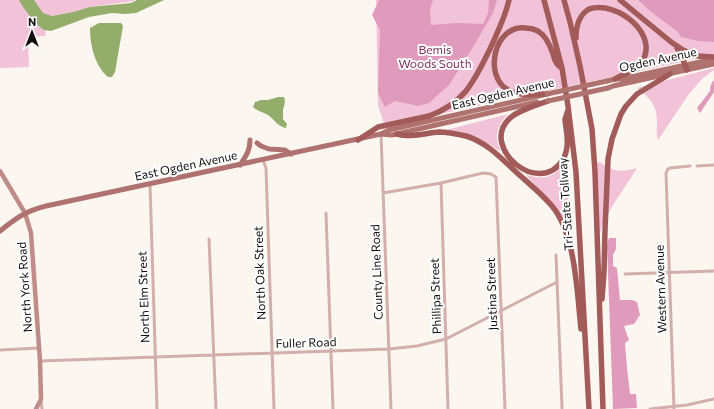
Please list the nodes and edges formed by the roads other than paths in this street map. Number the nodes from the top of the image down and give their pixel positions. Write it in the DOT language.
graph roads {
  1 [pos="509,0"];
  2 [pos="544,0"];
  3 [pos="564,0"];
  4 [pos="620,0"];
  5 [pos="674,45"];
  6 [pos="714,58"];
  7 [pos="714,64"];
  8 [pos="580,66"];
  9 [pos="562,68"];
  10 [pos="686,68"];
  11 [pos="670,74"];
  12 [pos="615,79"];
  13 [pos="607,81"];
  14 [pos="608,88"];
  15 [pos="547,94"];
  16 [pos="548,101"];
  17 [pos="568,106"];
  18 [pos="381,134"];
  19 [pos="397,134"];
  20 [pos="250,140"];
  21 [pos="358,140"];
  22 [pos="257,143"];
  23 [pos="291,154"];
  24 [pos="263,160"];
  25 [pos="240,165"];
  26 [pos="714,165"];
  27 [pos="690,166"];
  28 [pos="697,166"];
  29 [pos="0,171"];
  30 [pos="441,183"];
  31 [pos="150,184"];
  32 [pos="383,193"];
  33 [pos="25,213"];
  34 [pos="326,213"];
  35 [pos="0,231"];
  36 [pos="209,239"];
  37 [pos="556,255"];
  38 [pos="714,271"];
  39 [pos="669,272"];
  40 [pos="625,274"];
  41 [pos="557,282"];
  42 [pos="502,310"];
  43 [pos="600,321"];
  44 [pos="446,339"];
  45 [pos="40,348"];
  46 [pos="389,349"];
  47 [pos="0,350"];
  48 [pos="331,351"];
  49 [pos="272,353"];
  50 [pos="214,355"];
  51 [pos="586,355"];
  52 [pos="156,357"];
  53 [pos="40,361"];
  54 [pos="41,399"];
  55 [pos="714,399"];
  56 [pos="562,408"];
  57 [pos="674,408"];
  58 [pos="36,409"];
  59 [pos="42,409"];
  60 [pos="157,409"];
  61 [pos="216,409"];
  62 [pos="274,409"];
  63 [pos="333,409"];
  64 [pos="391,409"];
  65 [pos="448,409"];
  66 [pos="505,409"];
  67 [pos="589,409"];
  68 [pos="603,409"];
  69 [pos="650,409"];
  1 -- 21 [label="highway"];
  2 -- 9 [label="highway, Tri-State Tollway"];
  3 -- 8 [label="highway"];
  4 -- 5 [label="highway"];
  5 -- 6 [label="highway"];
  5 -- 10 [label="highway"];
  6 -- 10 [label="main road, Ogden Avenue"];
  7 -- 10 [label="main road, Ogden Avenue"];
  8 -- 12 [label="highway"];
  8 -- 43 [label="highway"];
  9 -- 15 [label="highway"];
  9 -- 17 [label="highway, Tri-State Tollway"];
  10 -- 11 [label="main road, Ogden Avenue"];
  10 -- 12 [label="main road, Ogden Avenue"];
  11 -- 14 [label="main road, Ogden Avenue"];
  11 -- 43 [label="highway"];
  12 -- 13 [label="main road, Ogden Avenue"];
  13 -- 15 [label="main road, East Ogden Avenue, bridge"];
  14 -- 16 [label="main road, East Ogden Avenue, bridge"];
  15 -- 18 [label="main road, East Ogden Avenue"];
  16 -- 17 [label="highway"];
  16 -- 19 [label="main road, East Ogden Avenue"];
  17 -- 51 [label="highway, Tri-State Tollway"];
  18 -- 19 [label="main road, East Ogden Avenue"];
  18 -- 21 [label="main road, East Ogden Avenue"];
  18 -- 32 [label="street, County Line Road"];
  19 -- 51 [label="highway"];
  20 -- 25 [label="main road"];
  21 -- 23 [label="main road, East Ogden Avenue"];
  22 -- 23 [label="main road"];
  23 -- 24 [label="main road, East Ogden Avenue"];
  24 -- 25 [label="main road, East Ogden Avenue"];
  24 -- 49 [label="street, North Oak Street"];
  25 -- 31 [label="main road, East Ogden Avenue"];
  26 -- 28 [label="street"];
  27 -- 39 [label="street, Western Avenue"];
  29 -- 33 [label="main road, North York Road"];
  30 -- 32 [label="street"];
  30 -- 42 [label="street, Justina Street"];
  30 -- 44 [label="street, Phillipa Street"];
  31 -- 33 [label="main road, East Ogden Avenue"];
  31 -- 52 [label="street, North Elm Street"];
  32 -- 46 [label="street, County Line Road"];
  33 -- 35 [label="main road, East Ogden Avenue"];
  33 -- 45 [label="main road, North York Road"];
  34 -- 48 [label="street"];
  36 -- 50 [label="street"];
  37 -- 41 [label="street"];
  38 -- 39 [label="street"];
  39 -- 40 [label="street"];
  39 -- 57 [label="street, Western Avenue"];
  41 -- 42 [label="street, Fuller Road"];
  41 -- 56 [label="street"];
  42 -- 44 [label="street, Fuller Road"];
  42 -- 66 [label="street, Justina Street"];
  43 -- 68 [label="highway"];
  44 -- 46 [label="street, Fuller Road"];
  44 -- 65 [label="street, Phillipa Street"];
  45 -- 47 [label="street"];
  45 -- 53 [label="main road, North York Road"];
  46 -- 48 [label="street, Fuller Road"];
  46 -- 64 [label="street, County Line Road"];
  48 -- 49 [label="street, Fuller Road"];
  48 -- 63 [label="street"];
  49 -- 50 [label="street, Fuller Road"];
  49 -- 62 [label="street, North Oak Street"];
  50 -- 52 [label="street, Fuller Road"];
  50 -- 61 [label="street"];
  51 -- 67 [label="highway, Tri-State Tollway"];
  52 -- 53 [label="street, Fuller Road"];
  52 -- 60 [label="street, North Elm Street"];
  53 -- 54 [label="main road, North York Road"];
  54 -- 58 [label="main road, North York Road"];
  54 -- 59 [label="street"];
  55 -- 57 [label="street"];
  57 -- 69 [label="street"];
}
